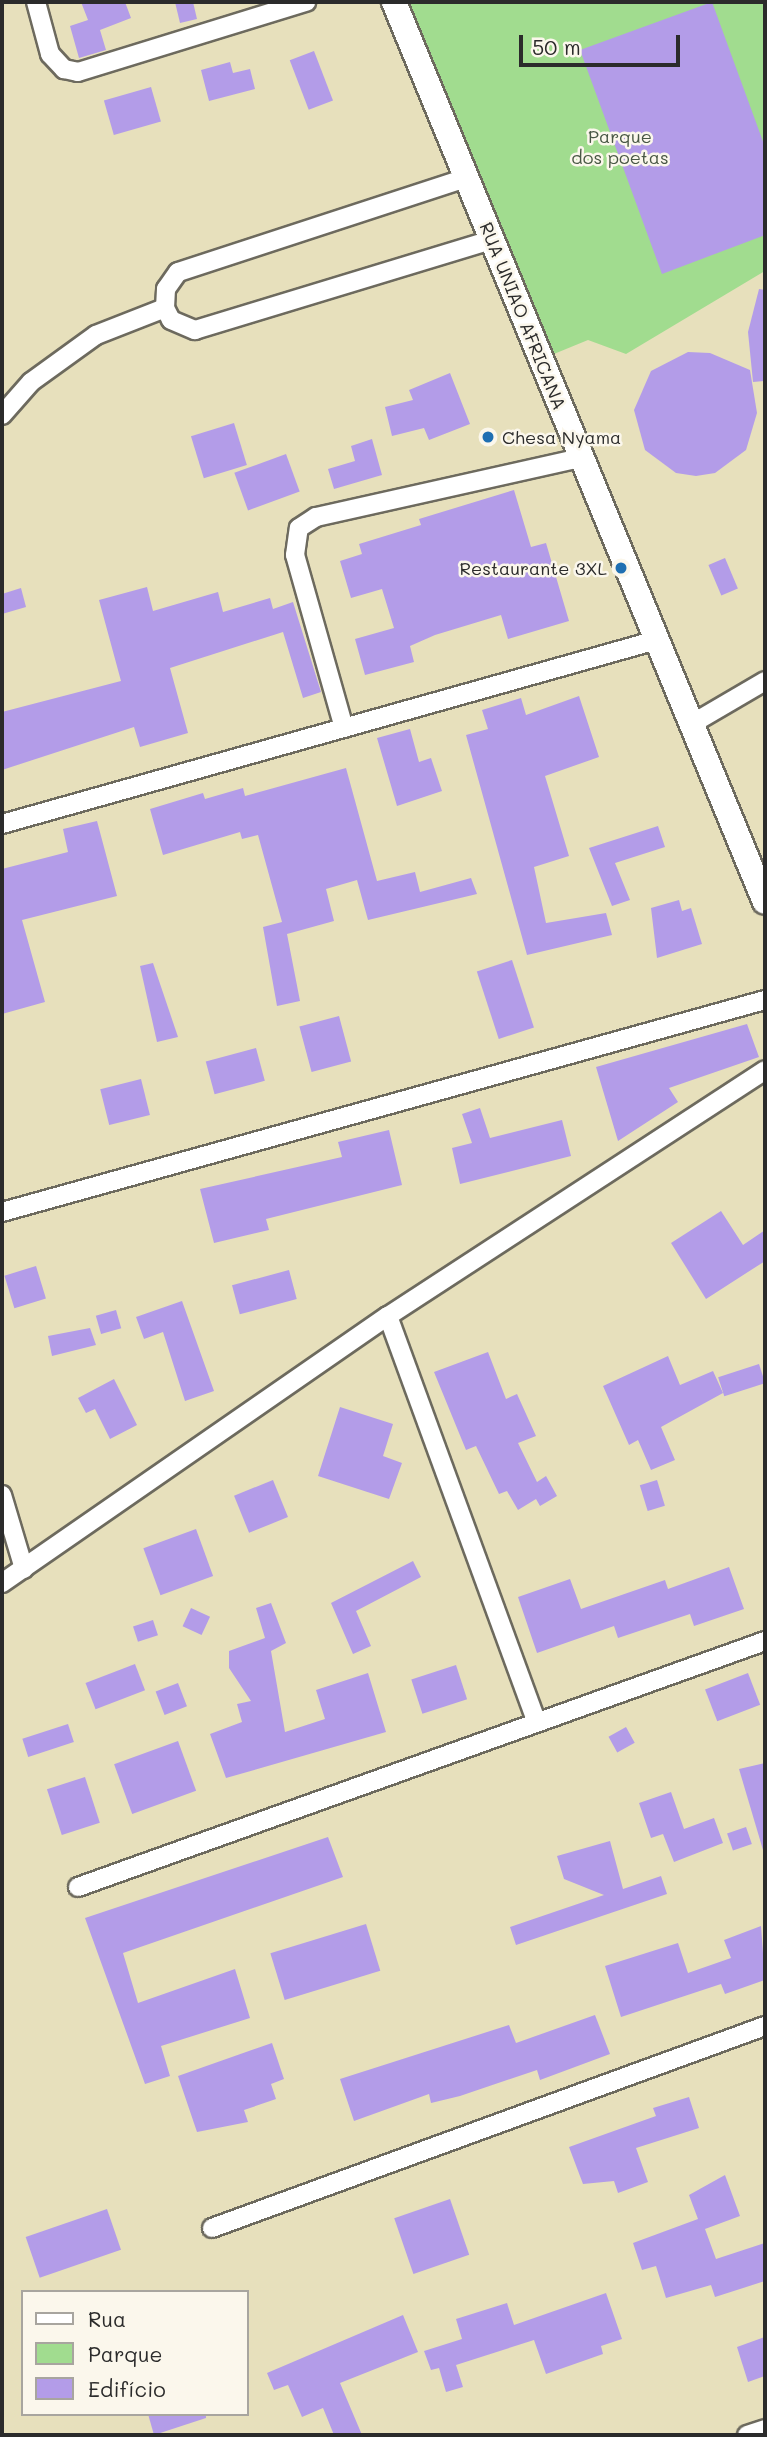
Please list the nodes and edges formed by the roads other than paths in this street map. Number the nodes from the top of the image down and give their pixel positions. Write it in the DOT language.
graph roads {
  1 [pos="36,2"];
  2 [pos="306,2"];
  3 [pos="394,2"];
  4 [pos="466,178"];
  5 [pos="492,240"];
  6 [pos="165,308"];
  7 [pos="2,415"];
  8 [pos="580,458"];
  9 [pos="653,641"];
  10 [pos="765,681"];
  11 [pos="690,725"];
  12 [pos="344,728"];
  13 [pos="2,824"];
  14 [pos="765,902"];
  15 [pos="765,1000"];
  16 [pos="765,1070"];
  17 [pos="2,1212"];
  18 [pos="388,1316"];
  19 [pos="2,1495"];
  20 [pos="24,1569"];
  21 [pos="2,1583"];
  22 [pos="765,1641"];
  23 [pos="536,1721"];
  24 [pos="78,1887"];
  25 [pos="765,2026"];
  26 [pos="212,2228"];
  27 [pos="765,2429"];
  28 [pos="747,2435"];
  1 -- 2 [label="street"];
  3 -- 4 [label="main road, RUA UNIAO AFRICANA"];
  4 -- 5 [label="main road, RUA UNIAO AFRICANA"];
  4 -- 6 [label="street"];
  5 -- 6 [label="street"];
  5 -- 8 [label="main road, RUA UNIAO AFRICANA"];
  6 -- 7 [label="street"];
  8 -- 9 [label="main road, RUA UNIAO AFRICANA"];
  8 -- 12 [label="street"];
  9 -- 11 [label="main road, RUA UNIAO AFRICANA"];
  9 -- 12 [label="street"];
  10 -- 11 [label="street"];
  11 -- 14 [label="main road, RUA UNIAO AFRICANA"];
  12 -- 13 [label="street"];
  15 -- 17 [label="street"];
  16 -- 18 [label="street"];
  18 -- 20 [label="street"];
  18 -- 23 [label="street"];
  19 -- 20 [label="street"];
  20 -- 21 [label="street"];
  22 -- 23 [label="street"];
  23 -- 24 [label="street"];
  25 -- 26 [label="street"];
  27 -- 28 [label="street"];
}
